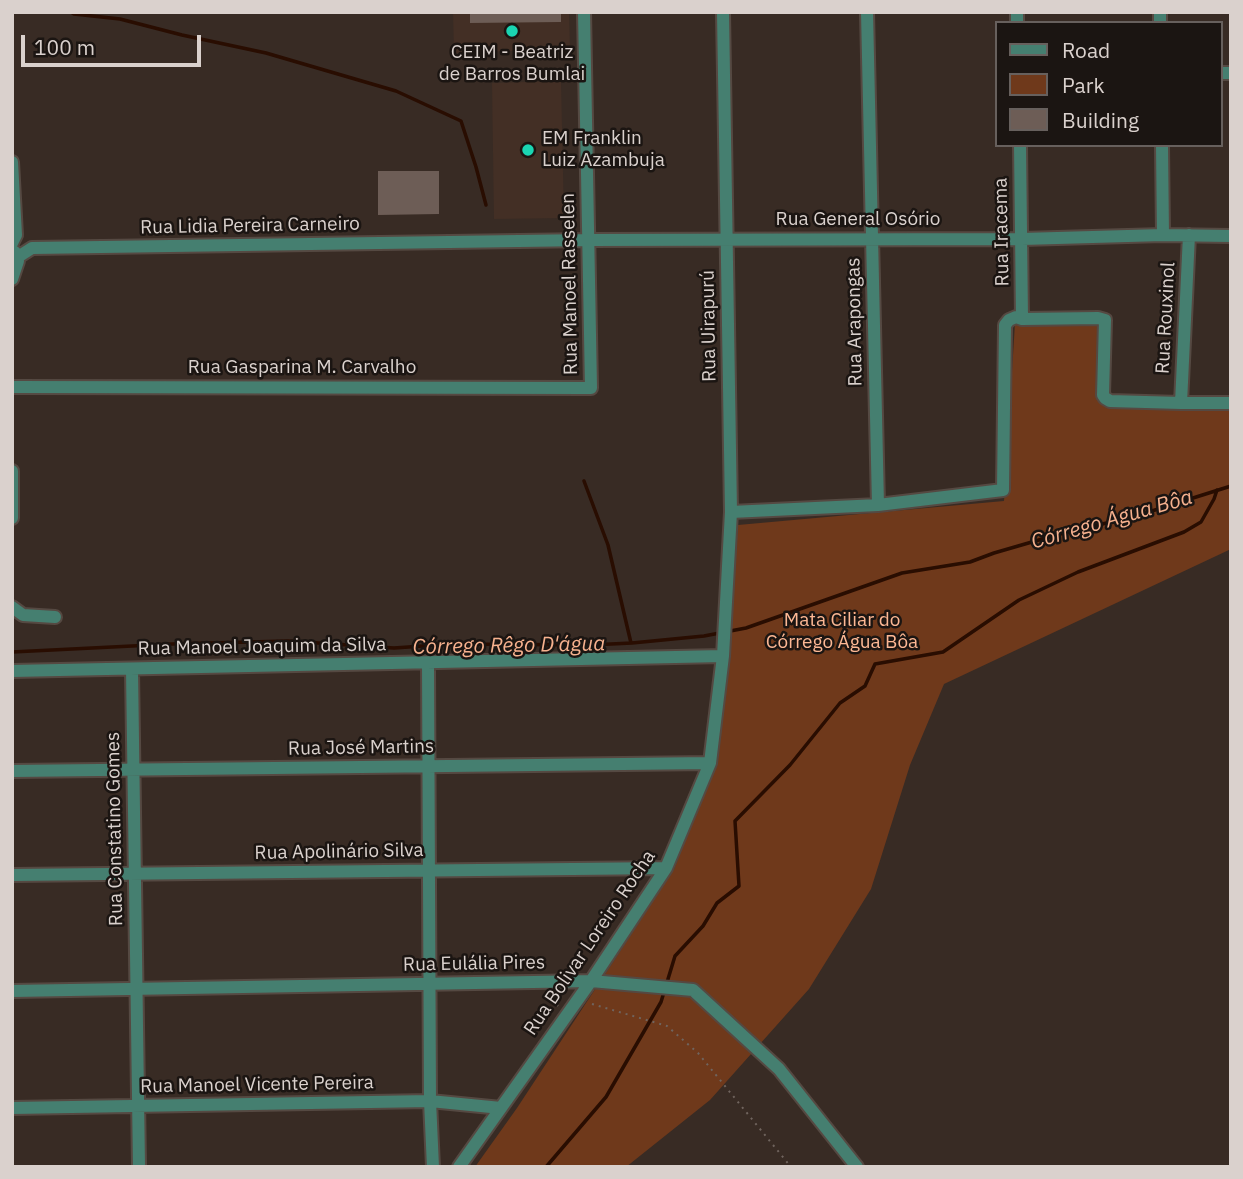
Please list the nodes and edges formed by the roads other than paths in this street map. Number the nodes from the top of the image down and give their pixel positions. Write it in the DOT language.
graph roads {
  1 [pos="584,12"];
  2 [pos="723,12"];
  3 [pos="867,12"];
  4 [pos="1020,147"];
  5 [pos="1162,147"];
  6 [pos="12,162"];
  7 [pos="1163,235"];
  8 [pos="1189,235"];
  9 [pos="1231,236"];
  10 [pos="1022,239"];
  11 [pos="588,240"];
  12 [pos="727,240"];
  13 [pos="872,240"];
  14 [pos="485,242"];
  15 [pos="12,243"];
  16 [pos="15,253"];
  17 [pos="12,279"];
  18 [pos="1022,319"];
  19 [pos="12,387"];
  20 [pos="591,387"];
  21 [pos="1181,403"];
  22 [pos="1231,403"];
  23 [pos="12,471"];
  24 [pos="13,499"];
  25 [pos="876,505"];
  26 [pos="731,512"];
  27 [pos="12,518"];
  28 [pos="12,607"];
  29 [pos="54,617"];
  30 [pos="724,639"];
  31 [pos="723,656"];
  32 [pos="428,663"];
  33 [pos="132,669"];
  34 [pos="12,671"];
  35 [pos="710,763"];
  36 [pos="428,767"];
  37 [pos="134,770"];
  38 [pos="12,771"];
  39 [pos="666,868"];
  40 [pos="429,870"];
  41 [pos="134,874"];
  42 [pos="12,875"];
  43 [pos="591,981"];
  44 [pos="429,984"];
  45 [pos="136,988"];
  46 [pos="12,990"];
  47 [pos="430,1101"];
  48 [pos="138,1106"];
  49 [pos="12,1108"];
  50 [pos="501,1108"];
  51 [pos="139,1167"];
  52 [pos="433,1167"];
  53 [pos="459,1167"];
  54 [pos="857,1167"];
  1 -- 11 [label="street, Rua Manoel Rasselen"];
  2 -- 12 [label="street, Rua Uirapurú"];
  3 -- 13 [label="street, Rua Arapongas"];
  4 -- 10 [label="street, Rua Iracema"];
  5 -- 7 [label="street, Rua Rouxinol"];
  6 -- 15 [label="street"];
  7 -- 8 [label="street, Rua General Osório"];
  7 -- 10 [label="street, Rua General Osório"];
  8 -- 9 [label="street, Rua General Osório"];
  8 -- 21 [label="street, Rua Rouxinol"];
  10 -- 13 [label="street, Rua General Osório"];
  10 -- 18 [label="street, Rua Iracema"];
  11 -- 12 [label="street, Rua General Osório"];
  11 -- 14 [label="street, Rua General Osório"];
  11 -- 20 [label="street, Rua Manoel Rasselen"];
  12 -- 13 [label="street, Rua General Osório"];
  12 -- 26 [label="street, Rua Uirapurú"];
  13 -- 25 [label="street, Rua Arapongas"];
  14 -- 16 [label="street, Rua Lidia Pereira Carneiro"];
  16 -- 17 [label="street"];
  18 -- 21 [label="street"];
  18 -- 25 [label="street"];
  19 -- 20 [label="street, Rua Gasparina M. Carvalho"];
  21 -- 22 [label="street"];
  23 -- 24 [label="street"];
  24 -- 27 [label="street"];
  25 -- 26 [label="street"];
  26 -- 30 [label="street, Rua Uirapurú"];
  28 -- 29 [label="street"];
  30 -- 31 [label="street, Rua Bolivar Loreiro Rocha"];
  31 -- 32 [label="street, Rua Manoel Joaquim da Silva"];
  31 -- 35 [label="street, Rua Bolivar Loreiro Rocha"];
  32 -- 33 [label="street, Rua Manoel Joaquim da Silva"];
  32 -- 36 [label="street"];
  33 -- 34 [label="street, Rua Manoel Joaquim da Silva"];
  33 -- 37 [label="street, Rua Constatino Gomes"];
  35 -- 36 [label="street, Rua José Martins"];
  35 -- 39 [label="street, Rua Bolivar Loreiro Rocha"];
  36 -- 37 [label="street, Rua José Martins"];
  36 -- 40 [label="street"];
  37 -- 38 [label="street, Rua José Martins"];
  37 -- 41 [label="street, Rua Constatino Gomes"];
  39 -- 40 [label="street, Rua Apolinário Silva"];
  39 -- 43 [label="street, Rua Bolivar Loreiro Rocha"];
  40 -- 41 [label="street, Rua Apolinário Silva"];
  40 -- 44 [label="street"];
  41 -- 42 [label="street, Rua Apolinário Silva"];
  41 -- 45 [label="street, Rua Constatino Gomes"];
  43 -- 44 [label="street, Rua Eulália Pires"];
  43 -- 50 [label="street, Rua Bolivar Loreiro Rocha"];
  43 -- 54 [label="street, Rua Eulália Pires"];
  44 -- 45 [label="street, Rua Eulália Pires"];
  44 -- 47 [label="street"];
  45 -- 46 [label="street, Rua Eulália Pires"];
  45 -- 48 [label="street, Rua Constatino Gomes"];
  47 -- 48 [label="street, Rua Manoel Vicente Pereira"];
  47 -- 50 [label="street, Rua Manoel Vicente Pereira"];
  47 -- 52 [label="street"];
  48 -- 49 [label="street, Rua Manoel Vicente Pereira"];
  48 -- 51 [label="street"];
  50 -- 53 [label="street, Rua Bolivar Loreiro Rocha"];
}
